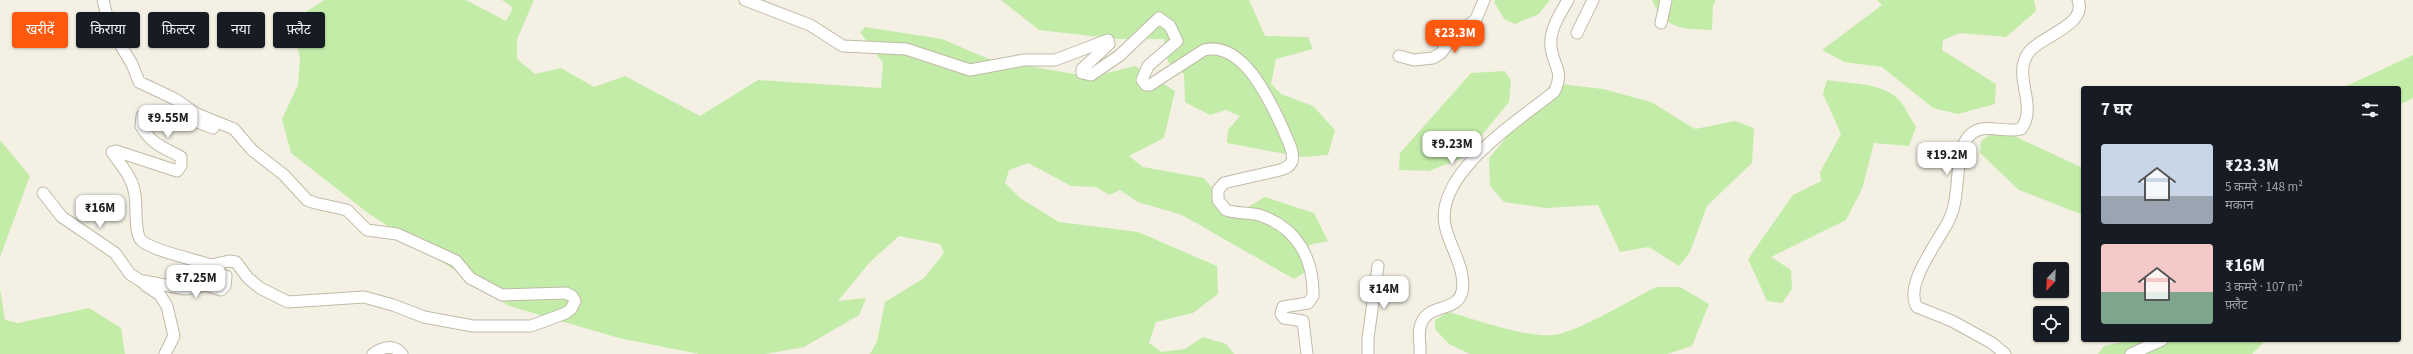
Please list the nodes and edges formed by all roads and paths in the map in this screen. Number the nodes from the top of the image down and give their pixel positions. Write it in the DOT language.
graph roads {
  1 [pos="103,0"];
  2 [pos="745,0"];
  3 [pos="1484,0"];
  4 [pos="1568,0"];
  5 [pos="1593,0"];
  6 [pos="1666,0"];
  7 [pos="2078,0"];
  8 [pos="1661,23"];
  9 [pos="1577,33"];
  10 [pos="1399,56"];
  11 [pos="226,125"];
  12 [pos="43,193"];
  13 [pos="210,265"];
  14 [pos="1378,266"];
  15 [pos="144,283"];
  16 [pos="2158,342"];
  17 [pos="165,354"];
  18 [pos="373,354"];
  19 [pos="402,354"];
  20 [pos="1307,354"];
  21 [pos="1368,354"];
  22 [pos="1420,354"];
  23 [pos="2005,354"];
  24 [pos="2131,354"];
  1 -- 11 [label="street"];
  2 -- 20 [label="street"];
  3 -- 10 [label="street"];
  4 -- 22 [label="street"];
  5 -- 9 [label="street"];
  6 -- 8 [label="street"];
  7 -- 23 [label="street"];
  11 -- 13 [label="street"];
  11 -- 13 [label="street"];
  12 -- 15 [label="street"];
  13 -- 15 [label="street"];
  14 -- 21 [label="street"];
  15 -- 17 [label="street"];
  16 -- 24 [label="street"];
  18 -- 19 [label="street"];
}
